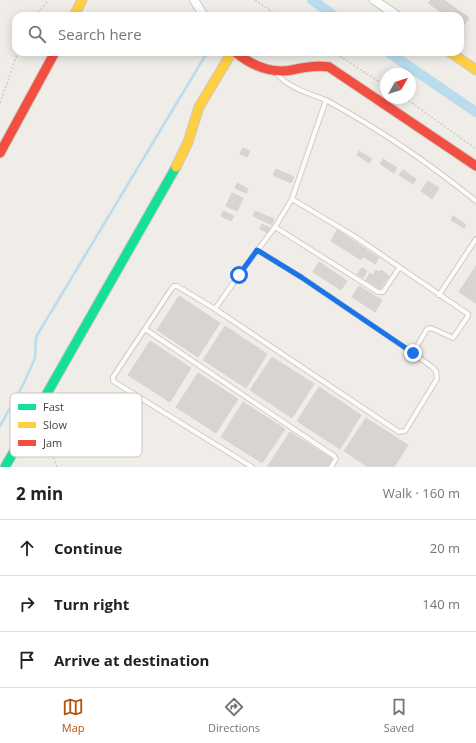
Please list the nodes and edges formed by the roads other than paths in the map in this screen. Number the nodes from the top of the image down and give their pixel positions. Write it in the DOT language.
graph roads {
  1 [pos="82,0"];
  2 [pos="194,0"];
  3 [pos="374,0"];
  4 [pos="76,12"];
  5 [pos="202,12"];
  6 [pos="392,12"];
  7 [pos="53,56"];
  8 [pos="232,56"];
  9 [pos="239,56"];
  10 [pos="456,56"];
  11 [pos="476,70"];
  12 [pos="275,72"];
  13 [pos="326,100"];
  14 [pos="0,153"];
  15 [pos="476,166"];
  16 [pos="292,199"];
  17 [pos="476,201"];
  18 [pos="275,227"];
  19 [pos="476,239"];
  20 [pos="257,250"];
  21 [pos="400,268"];
  22 [pos="439,295"];
  23 [pos="216,310"];
  24 [pos="145,329"];
  25 [pos="413,353"];
  26 [pos="46,393"];
  27 [pos="132,393"];
  28 [pos="142,399"];
  29 [pos="10,457"];
  30 [pos="5,467"];
  31 [pos="252,467"];
  32 [pos="331,467"];
  1 -- 4 [label="main road"];
  2 -- 5 [label="street"];
  3 -- 6 [label="street"];
  7 -- 14 [label="main road"];
  8 -- 26 [label="main road"];
  9 -- 12 [label="main road"];
  10 -- 11 [label="main road"];
  12 -- 13 [label="lane"];
  12 -- 15 [label="main road"];
  13 -- 16 [label="lane"];
  13 -- 17 [label="lane"];
  16 -- 18 [label="lane"];
  16 -- 21 [label="lane"];
  18 -- 20 [label="lane"];
  18 -- 21 [label="lane"];
  19 -- 22 [label="lane"];
  20 -- 23 [label="lane"];
  20 -- 25 [label="lane"];
  21 -- 22 [label="lane"];
  22 -- 25 [label="lane"];
  23 -- 24 [label="lane"];
  23 -- 25 [label="lane"];
  24 -- 27 [label="lane"];
  24 -- 32 [label="lane"];
  28 -- 31 [label="lane"];
  29 -- 30 [label="main road"];
}
